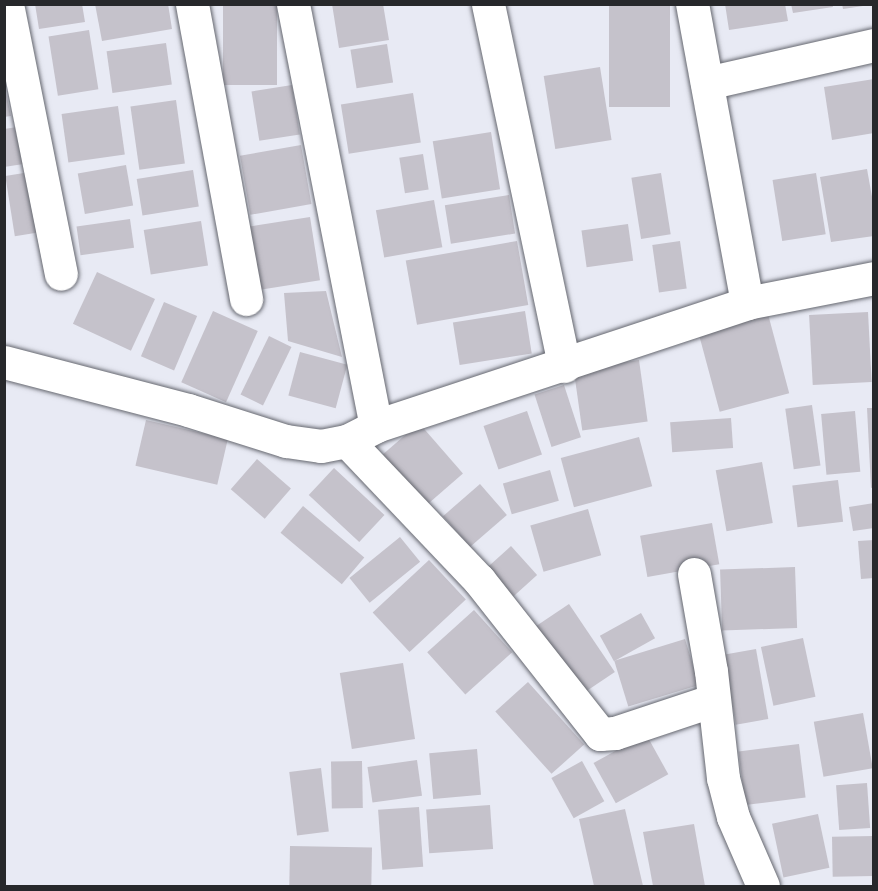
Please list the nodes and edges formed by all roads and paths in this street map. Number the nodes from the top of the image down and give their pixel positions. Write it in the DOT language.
graph roads {
  1 [pos="7,4"];
  2 [pos="192,4"];
  3 [pos="293,4"];
  4 [pos="488,4"];
  5 [pos="692,4"];
  6 [pos="873,45"];
  7 [pos="707,83"];
  8 [pos="61,274"];
  9 [pos="873,278"];
  10 [pos="246,299"];
  11 [pos="747,303"];
  12 [pos="4,362"];
  13 [pos="564,366"];
  14 [pos="376,426"];
  15 [pos="347,441"];
  16 [pos="694,574"];
  17 [pos="714,700"];
  18 [pos="763,886"];
  1 -- 8 [label="street"];
  2 -- 10 [label="street"];
  3 -- 14 [label="street"];
  4 -- 13 [label="street"];
  5 -- 7 [label="street"];
  6 -- 7 [label="street"];
  7 -- 11 [label="street"];
  9 -- 11 [label="street"];
  11 -- 13 [label="street"];
  12 -- 15 [label="street"];
  13 -- 14 [label="street"];
  14 -- 15 [label="street"];
  15 -- 17 [label="street"];
  16 -- 17 [label="street"];
  17 -- 18 [label="street"];
}
